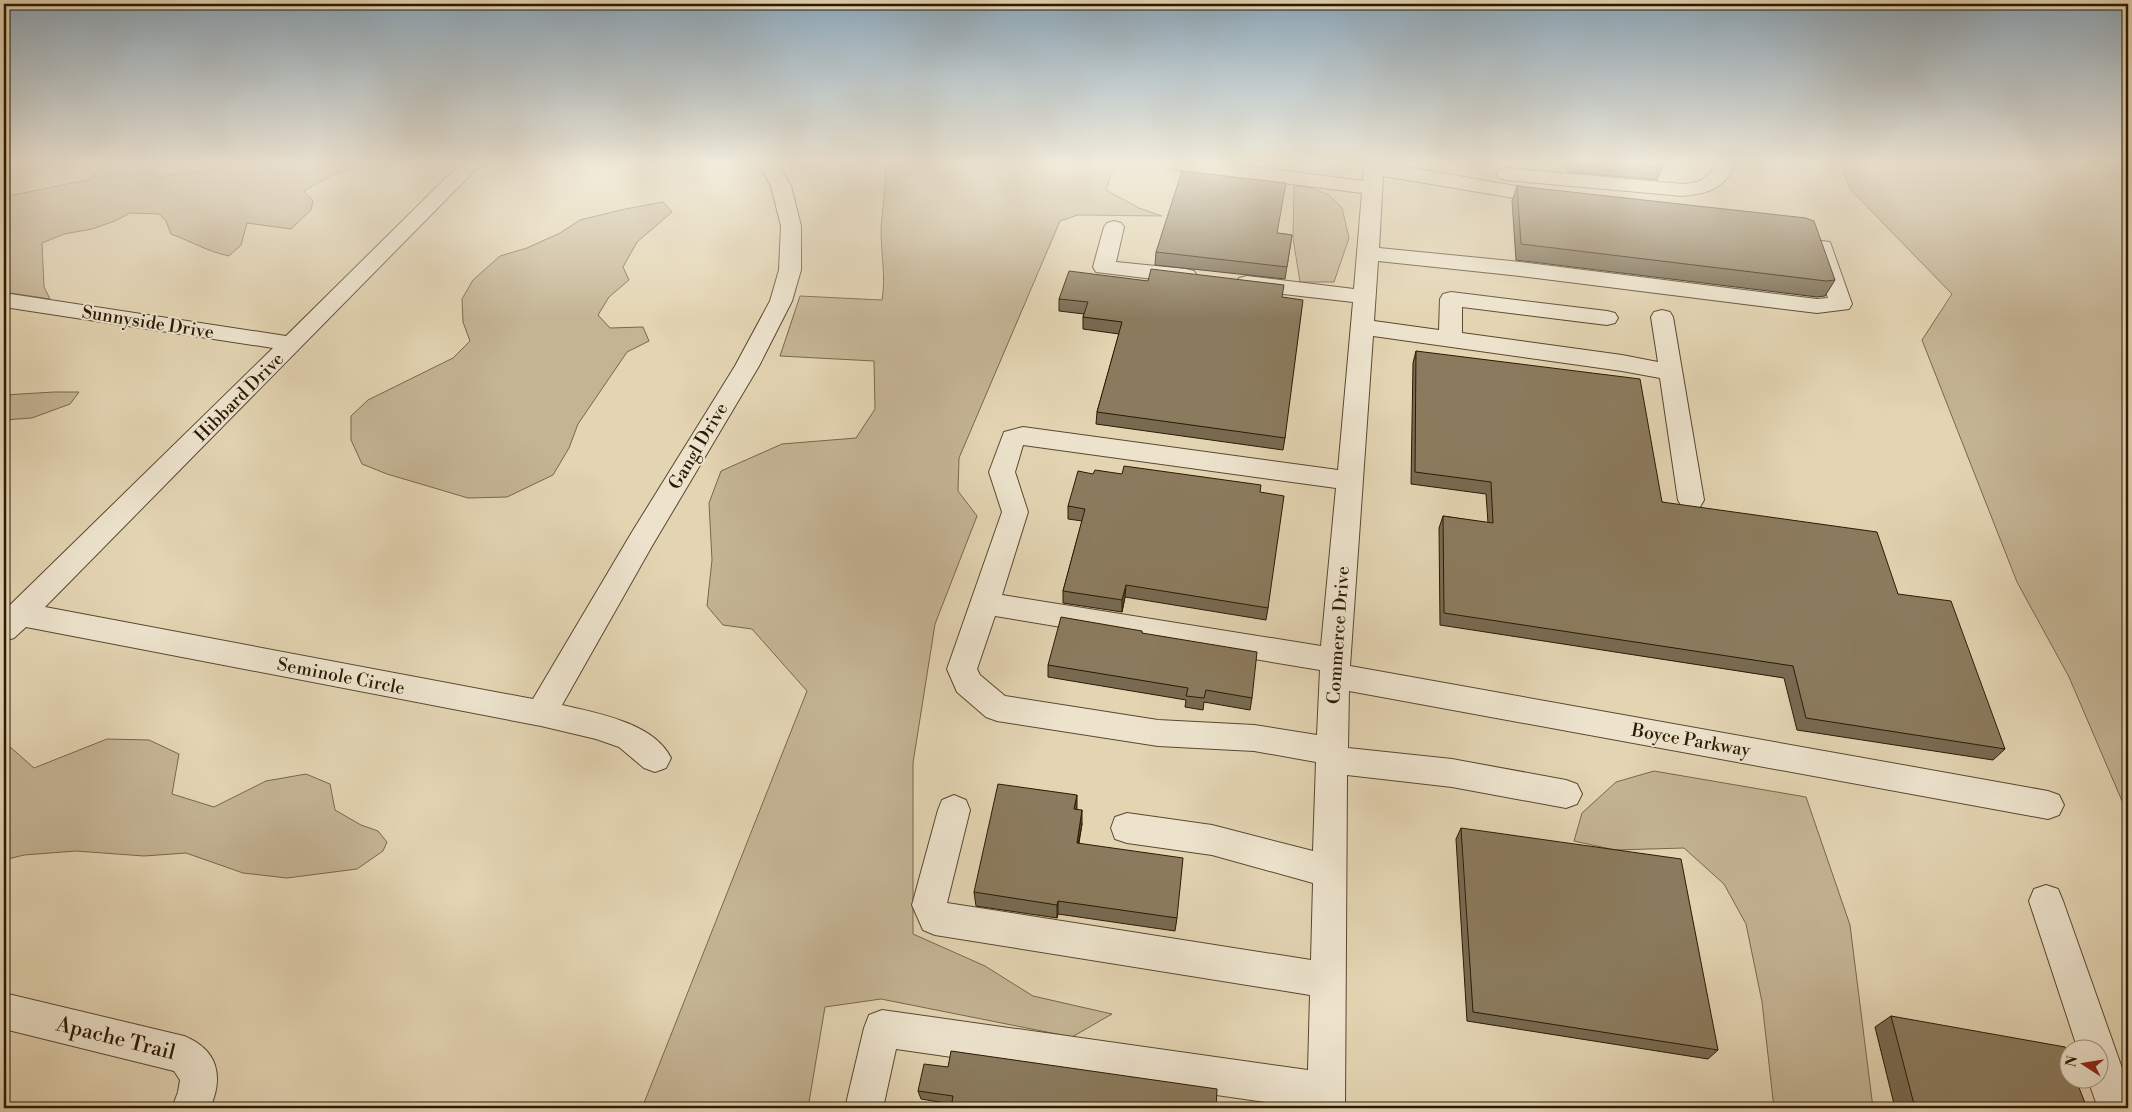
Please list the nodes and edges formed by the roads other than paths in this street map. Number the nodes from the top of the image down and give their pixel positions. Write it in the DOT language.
graph roads {
  1 [pos="422,215"];
  2 [pos="788,215"];
  3 [pos="1370,215"];
  4 [pos="1114,227"];
  5 [pos="1809,229"];
  6 [pos="1367,253"];
  7 [pos="1364,297"];
  8 [pos="4,300"];
  9 [pos="1662,317"];
  10 [pos="1608,318"];
  11 [pos="1362,327"];
  12 [pos="1450,339"];
  13 [pos="292,344"];
  14 [pos="1671,373"];
  15 [pos="1350,481"];
  16 [pos="1691,500"];
  17 [pos="985,603"];
  18 [pos="12,622"];
  19 [pos="1335,668"];
  20 [pos="541,713"];
  21 [pos="1333,755"];
  22 [pos="654,758"];
  23 [pos="1566,794"];
  24 [pos="2048,805"];
  25 [pos="954,810"];
  26 [pos="1127,828"];
  27 [pos="1330,871"];
  28 [pos="2046,901"];
  29 [pos="1328,980"];
  30 [pos="4,1011"];
  31 [pos="2094,1040"];
  32 [pos="2110,1087"];
  33 [pos="1326,1100"];
  34 [pos="191,1108"];
  35 [pos="864,1108"];
  36 [pos="2117,1108"];
  1 -- 13 [label="street, Hibbard Drive"];
  2 -- 20 [label="street, Gangl Drive"];
  3 -- 6 [label="street, Commerce Drive"];
  4 -- 7 [label="street"];
  5 -- 6 [label="street"];
  6 -- 7 [label="street, Commerce Drive"];
  7 -- 11 [label="street, Commerce Drive"];
  8 -- 13 [label="street, Sunnyside Drive"];
  9 -- 14 [label="street"];
  10 -- 12 [label="street"];
  11 -- 12 [label="street"];
  11 -- 15 [label="street, Commerce Drive"];
  12 -- 14 [label="street"];
  13 -- 18 [label="street, Hibbard Drive"];
  14 -- 16 [label="street"];
  15 -- 17 [label="street"];
  15 -- 19 [label="street, Commerce Drive"];
  17 -- 19 [label="street, Boyce Parkway"];
  17 -- 21 [label="street"];
  18 -- 20 [label="street, Seminole Circle"];
  19 -- 21 [label="street, Commerce Drive"];
  19 -- 24 [label="street, Boyce Parkway"];
  20 -- 22 [label="street, Seminole Circle"];
  21 -- 23 [label="street"];
  21 -- 27 [label="street, Commerce Drive"];
  25 -- 29 [label="street"];
  26 -- 27 [label="street"];
  27 -- 29 [label="street, Commerce Drive"];
  28 -- 31 [label="street"];
  29 -- 33 [label="street, Commerce Drive"];
  30 -- 34 [label="street, Apache Trail"];
  32 -- 36 [label="street"];
  33 -- 35 [label="street"];
}
